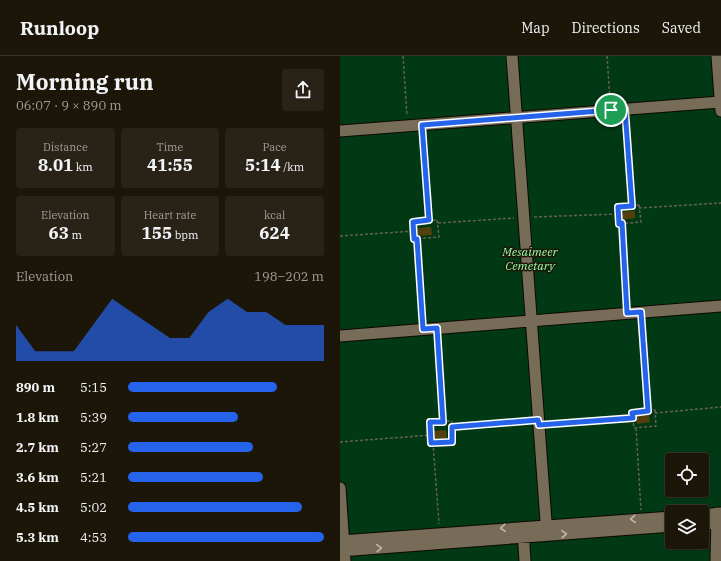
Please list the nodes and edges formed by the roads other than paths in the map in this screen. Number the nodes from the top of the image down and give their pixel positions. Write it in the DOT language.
graph roads {
  1 [pos="512,56"];
  2 [pos="717,56"];
  3 [pos="721,106"];
  4 [pos="517,117"];
  5 [pos="340,131"];
  6 [pos="721,306"];
  7 [pos="531,320"];
  8 [pos="340,336"];
  9 [pos="340,488"];
  10 [pos="709,516"];
  11 [pos="665,517"];
  12 [pos="719,518"];
  13 [pos="709,522"];
  14 [pos="665,526"];
  15 [pos="547,530"];
  16 [pos="523,532"];
  17 [pos="343,549"];
  18 [pos="525,561"];
  19 [pos="716,561"];
  1 -- 4 [label="street"];
  2 -- 3 [label="street"];
  3 -- 4 [label="street"];
  4 -- 5 [label="street"];
  4 -- 7 [label="street"];
  6 -- 7 [label="street"];
  7 -- 8 [label="street"];
  7 -- 15 [label="street"];
  9 -- 17 [label="street"];
  10 -- 12 [label="street"];
  11 -- 15 [label="street, one-way"];
  12 -- 13 [label="street"];
  12 -- 19 [label="street"];
  15 -- 14 [label="street, one-way"];
  15 -- 16 [label="street"];
  17 -- 16 [label="street, one-way"];
  16 -- 17 [label="street, one-way"];
  16 -- 18 [label="street"];
}
